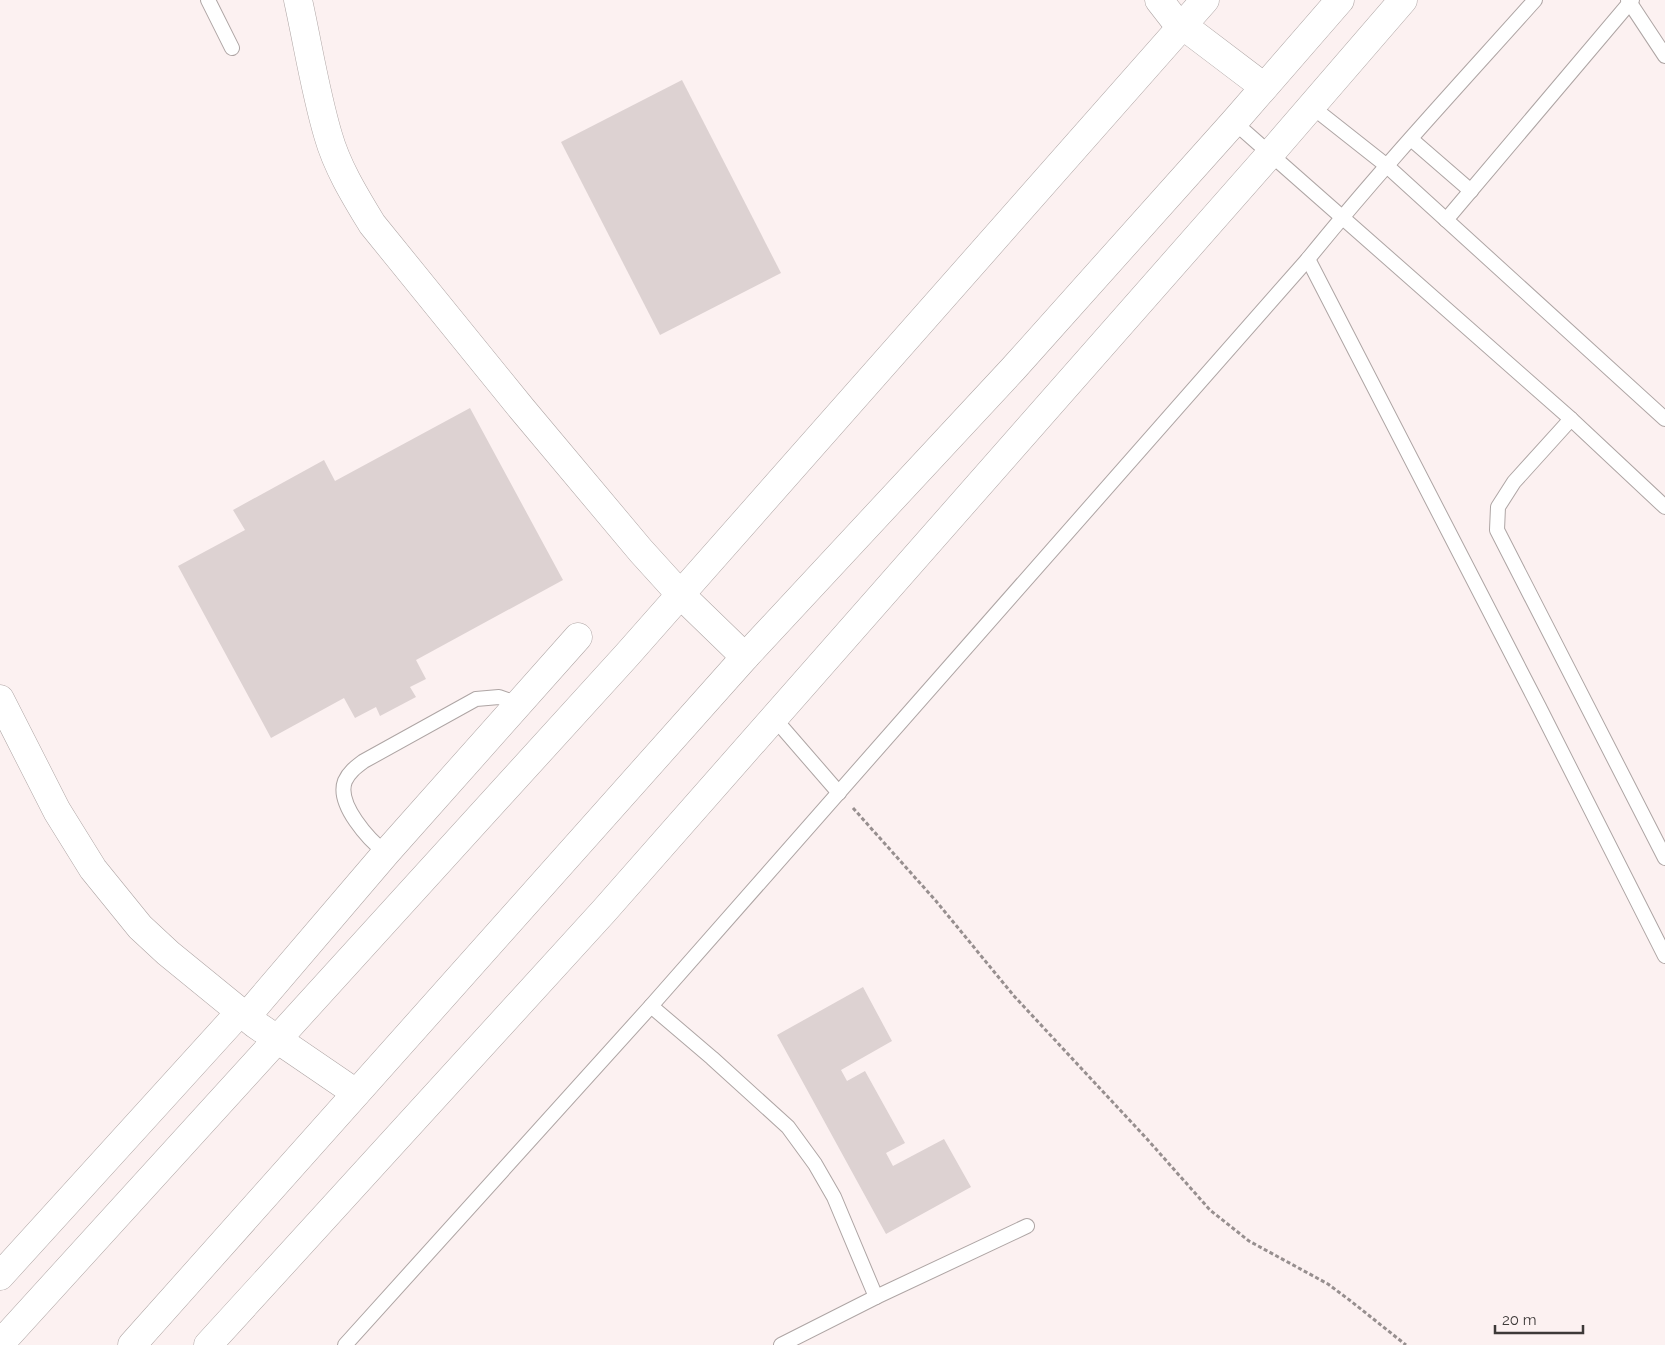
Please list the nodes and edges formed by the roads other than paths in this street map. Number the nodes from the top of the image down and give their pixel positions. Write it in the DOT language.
graph roads {
  1 [pos="208,0"];
  2 [pos="298,0"];
  3 [pos="1159,0"];
  4 [pos="1206,0"];
  5 [pos="1340,0"];
  6 [pos="1403,0"];
  7 [pos="1535,0"];
  8 [pos="1630,1"];
  9 [pos="1183,25"];
  10 [pos="232,48"];
  11 [pos="1665,56"];
  12 [pos="1264,88"];
  13 [pos="1311,106"];
  14 [pos="1234,122"];
  15 [pos="1411,139"];
  16 [pos="1271,153"];
  17 [pos="1387,166"];
  18 [pos="1471,191"];
  19 [pos="1342,216"];
  20 [pos="1446,220"];
  21 [pos="1308,259"];
  22 [pos="1570,419"];
  23 [pos="1665,419"];
  24 [pos="1665,507"];
  25 [pos="680,594"];
  26 [pos="578,637"];
  27 [pos="745,657"];
  28 [pos="0,700"];
  29 [pos="518,704"];
  30 [pos="774,718"];
  31 [pos="839,793"];
  32 [pos="386,853"];
  33 [pos="1665,858"];
  34 [pos="1665,956"];
  35 [pos="651,1006"];
  36 [pos="243,1014"];
  37 [pos="277,1040"];
  38 [pos="356,1092"];
  39 [pos="1027,1226"];
  40 [pos="0,1276"];
  41 [pos="876,1297"];
  42 [pos="0,1344"];
  43 [pos="132,1345"];
  44 [pos="208,1345"];
  45 [pos="345,1345"];
  46 [pos="781,1345"];
  1 -- 10 [label="lane"];
  2 -- 25 [label="street"];
  3 -- 9 [label="street"];
  4 -- 9 [label="street"];
  5 -- 12 [label="street"];
  6 -- 13 [label="street"];
  7 -- 15 [label="lane"];
  8 -- 11 [label="lane"];
  8 -- 18 [label="lane"];
  9 -- 12 [label="street"];
  9 -- 25 [label="street"];
  12 -- 14 [label="street"];
  13 -- 16 [label="street"];
  13 -- 17 [label="lane"];
  14 -- 16 [label="lane"];
  14 -- 27 [label="street"];
  15 -- 17 [label="lane"];
  15 -- 18 [label="lane"];
  16 -- 19 [label="lane"];
  16 -- 30 [label="street"];
  17 -- 19 [label="lane"];
  17 -- 20 [label="lane"];
  18 -- 20 [label="lane"];
  19 -- 21 [label="lane"];
  19 -- 22 [label="lane"];
  20 -- 23 [label="lane"];
  21 -- 31 [label="lane"];
  21 -- 34 [label="lane"];
  22 -- 24 [label="lane"];
  22 -- 33 [label="lane"];
  25 -- 27 [label="street"];
  25 -- 37 [label="street"];
  26 -- 29 [label="street"];
  27 -- 38 [label="street"];
  28 -- 36 [label="street"];
  29 -- 32 [label="street"];
  29 -- 32 [label="lane"];
  30 -- 31 [label="lane"];
  30 -- 44 [label="street"];
  31 -- 35 [label="lane"];
  32 -- 36 [label="street"];
  35 -- 41 [label="lane"];
  35 -- 45 [label="lane"];
  36 -- 37 [label="street"];
  36 -- 40 [label="street"];
  37 -- 38 [label="street"];
  37 -- 42 [label="street"];
  38 -- 43 [label="street"];
  39 -- 41 [label="lane"];
  41 -- 46 [label="lane"];
}
